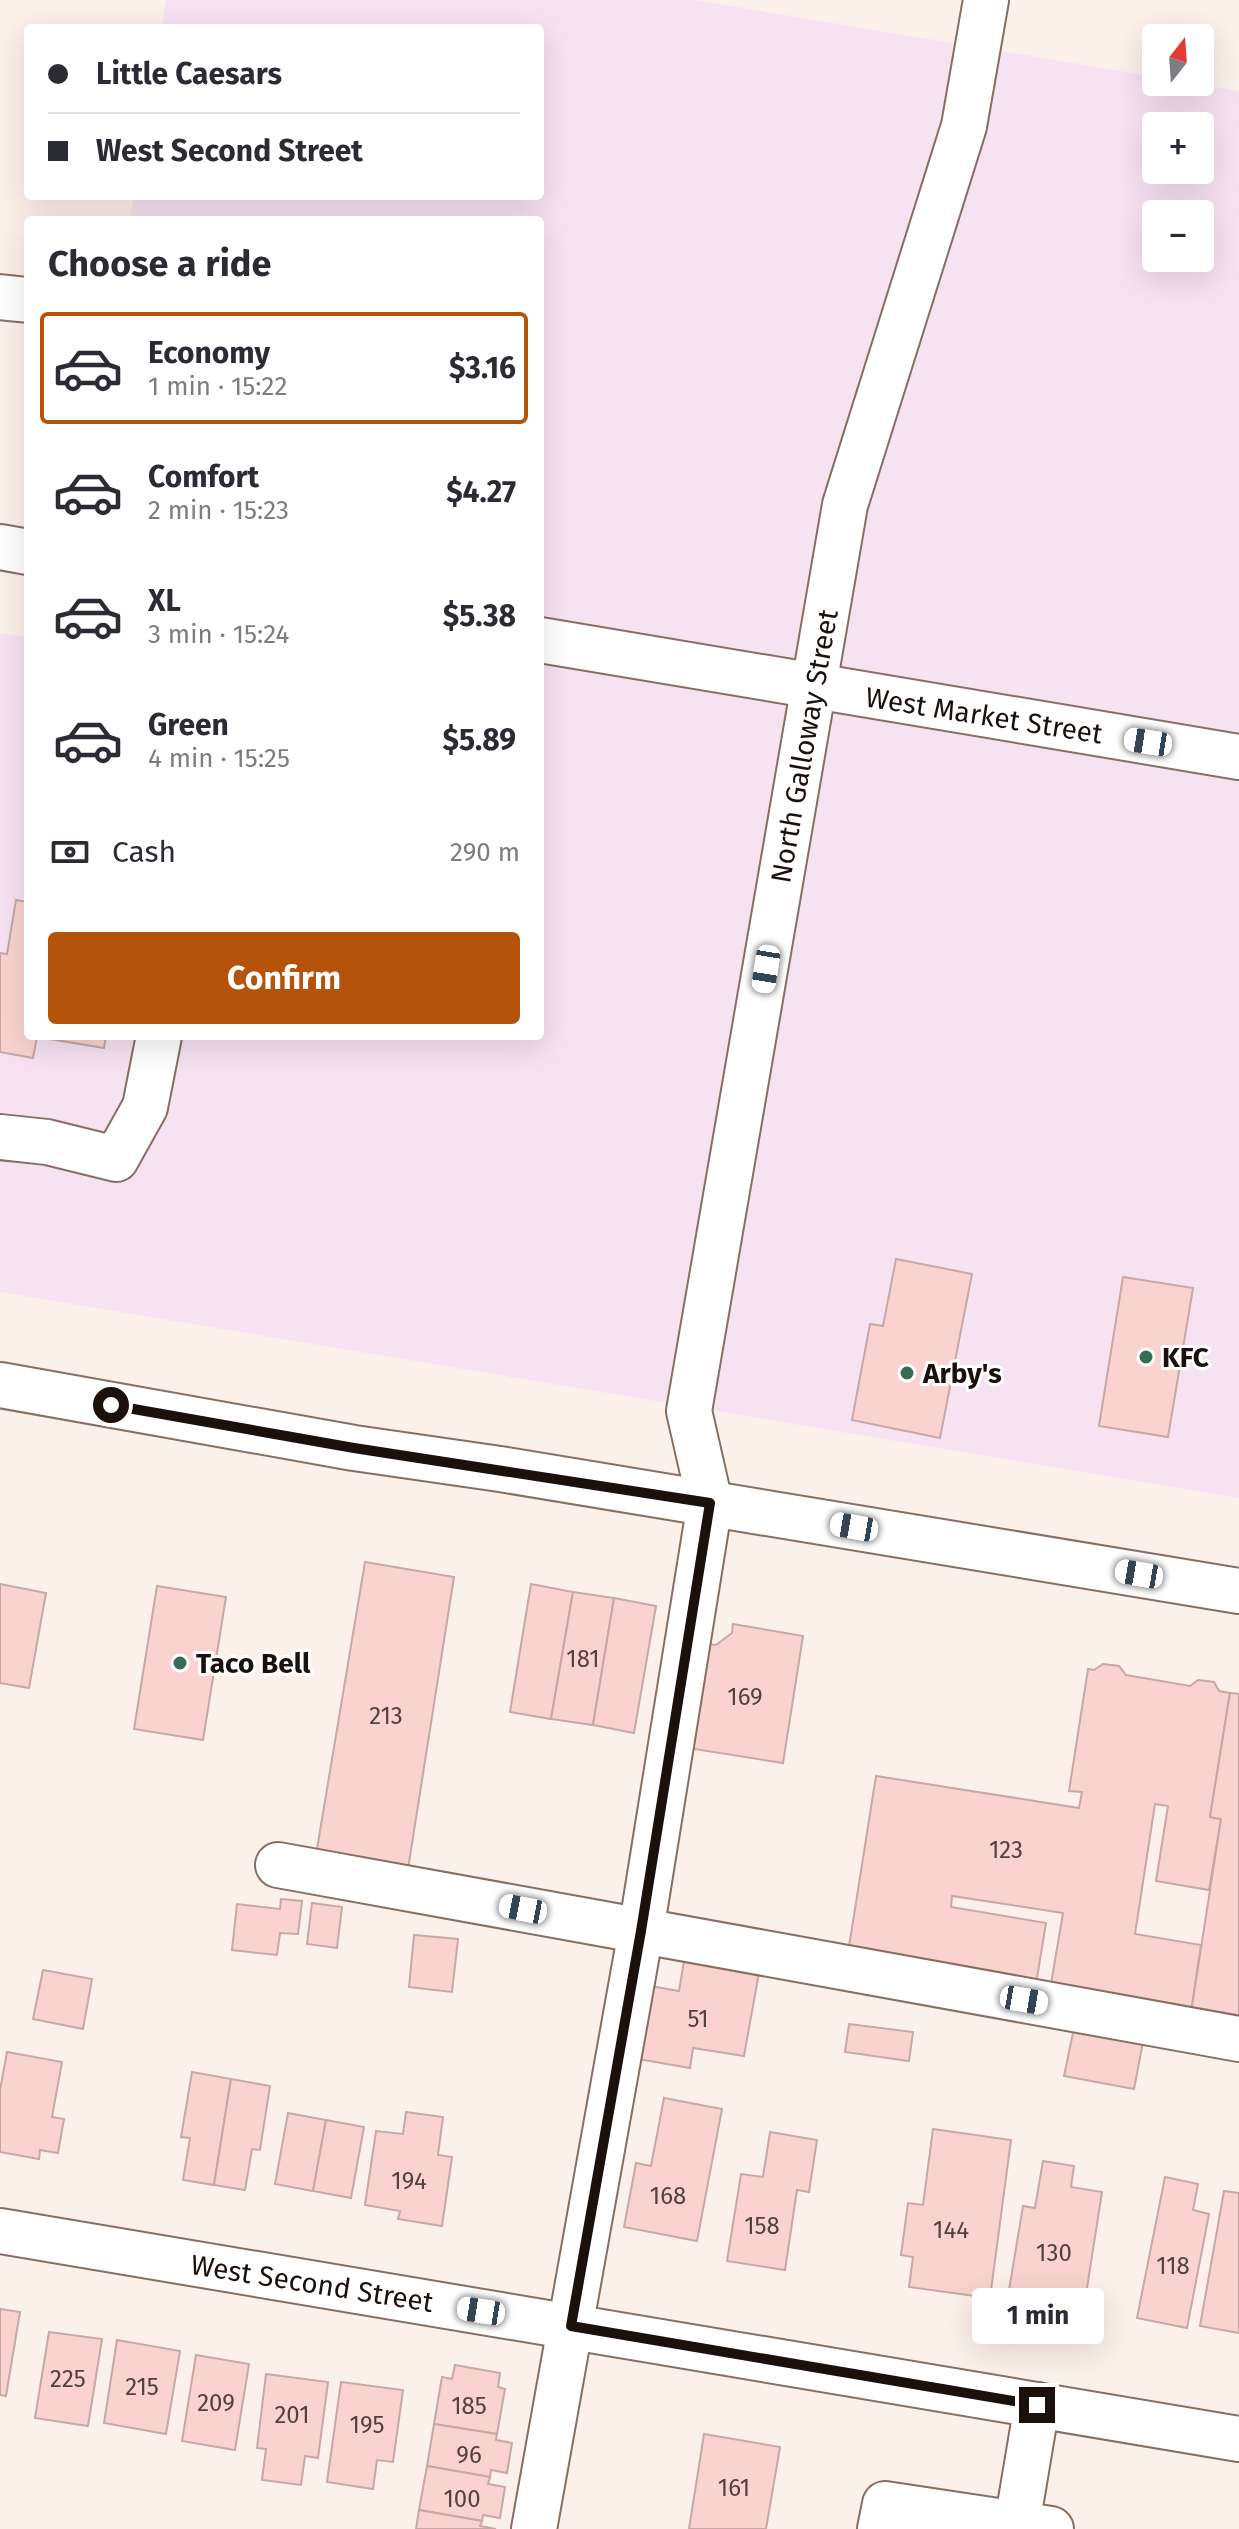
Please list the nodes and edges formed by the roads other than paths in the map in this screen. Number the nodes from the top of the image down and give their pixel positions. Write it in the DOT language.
graph roads {
  1 [pos="986,0"];
  2 [pos="0,297"];
  3 [pos="24,300"];
  4 [pos="0,547"];
  5 [pos="24,551"];
  6 [pos="544,641"];
  7 [pos="813,687"];
  8 [pos="1239,757"];
  9 [pos="158,1040"];
  10 [pos="0,1137"];
  11 [pos="0,1385"];
  12 [pos="710,1503"];
  13 [pos="1239,1591"];
  14 [pos="278,1865"];
  15 [pos="641,1931"];
  16 [pos="1239,2039"];
  17 [pos="0,2231"];
  18 [pos="571,2326"];
  19 [pos="1037,2405"];
  20 [pos="1239,2439"];
  21 [pos="1034,2526"];
  22 [pos="534,2529"];
  23 [pos="880,2529"];
  1 -- 7 [label="street, North Galloway Street"];
  2 -- 3 [label="street"];
  4 -- 5 [label="street"];
  6 -- 7 [label="street, West Market Street"];
  7 -- 8 [label="street, West Market Street"];
  7 -- 12 [label="street, North Galloway Street"];
  9 -- 10 [label="street"];
  11 -- 12 [label="street"];
  12 -- 13 [label="street"];
  12 -- 15 [label="street"];
  14 -- 15 [label="street"];
  15 -- 16 [label="street"];
  15 -- 18 [label="street"];
  17 -- 18 [label="street, West Second Street"];
  18 -- 19 [label="street, West Second Street"];
  18 -- 22 [label="street"];
  19 -- 20 [label="street, West Second Street"];
  19 -- 21 [label="street"];
  21 -- 23 [label="street"];
}
